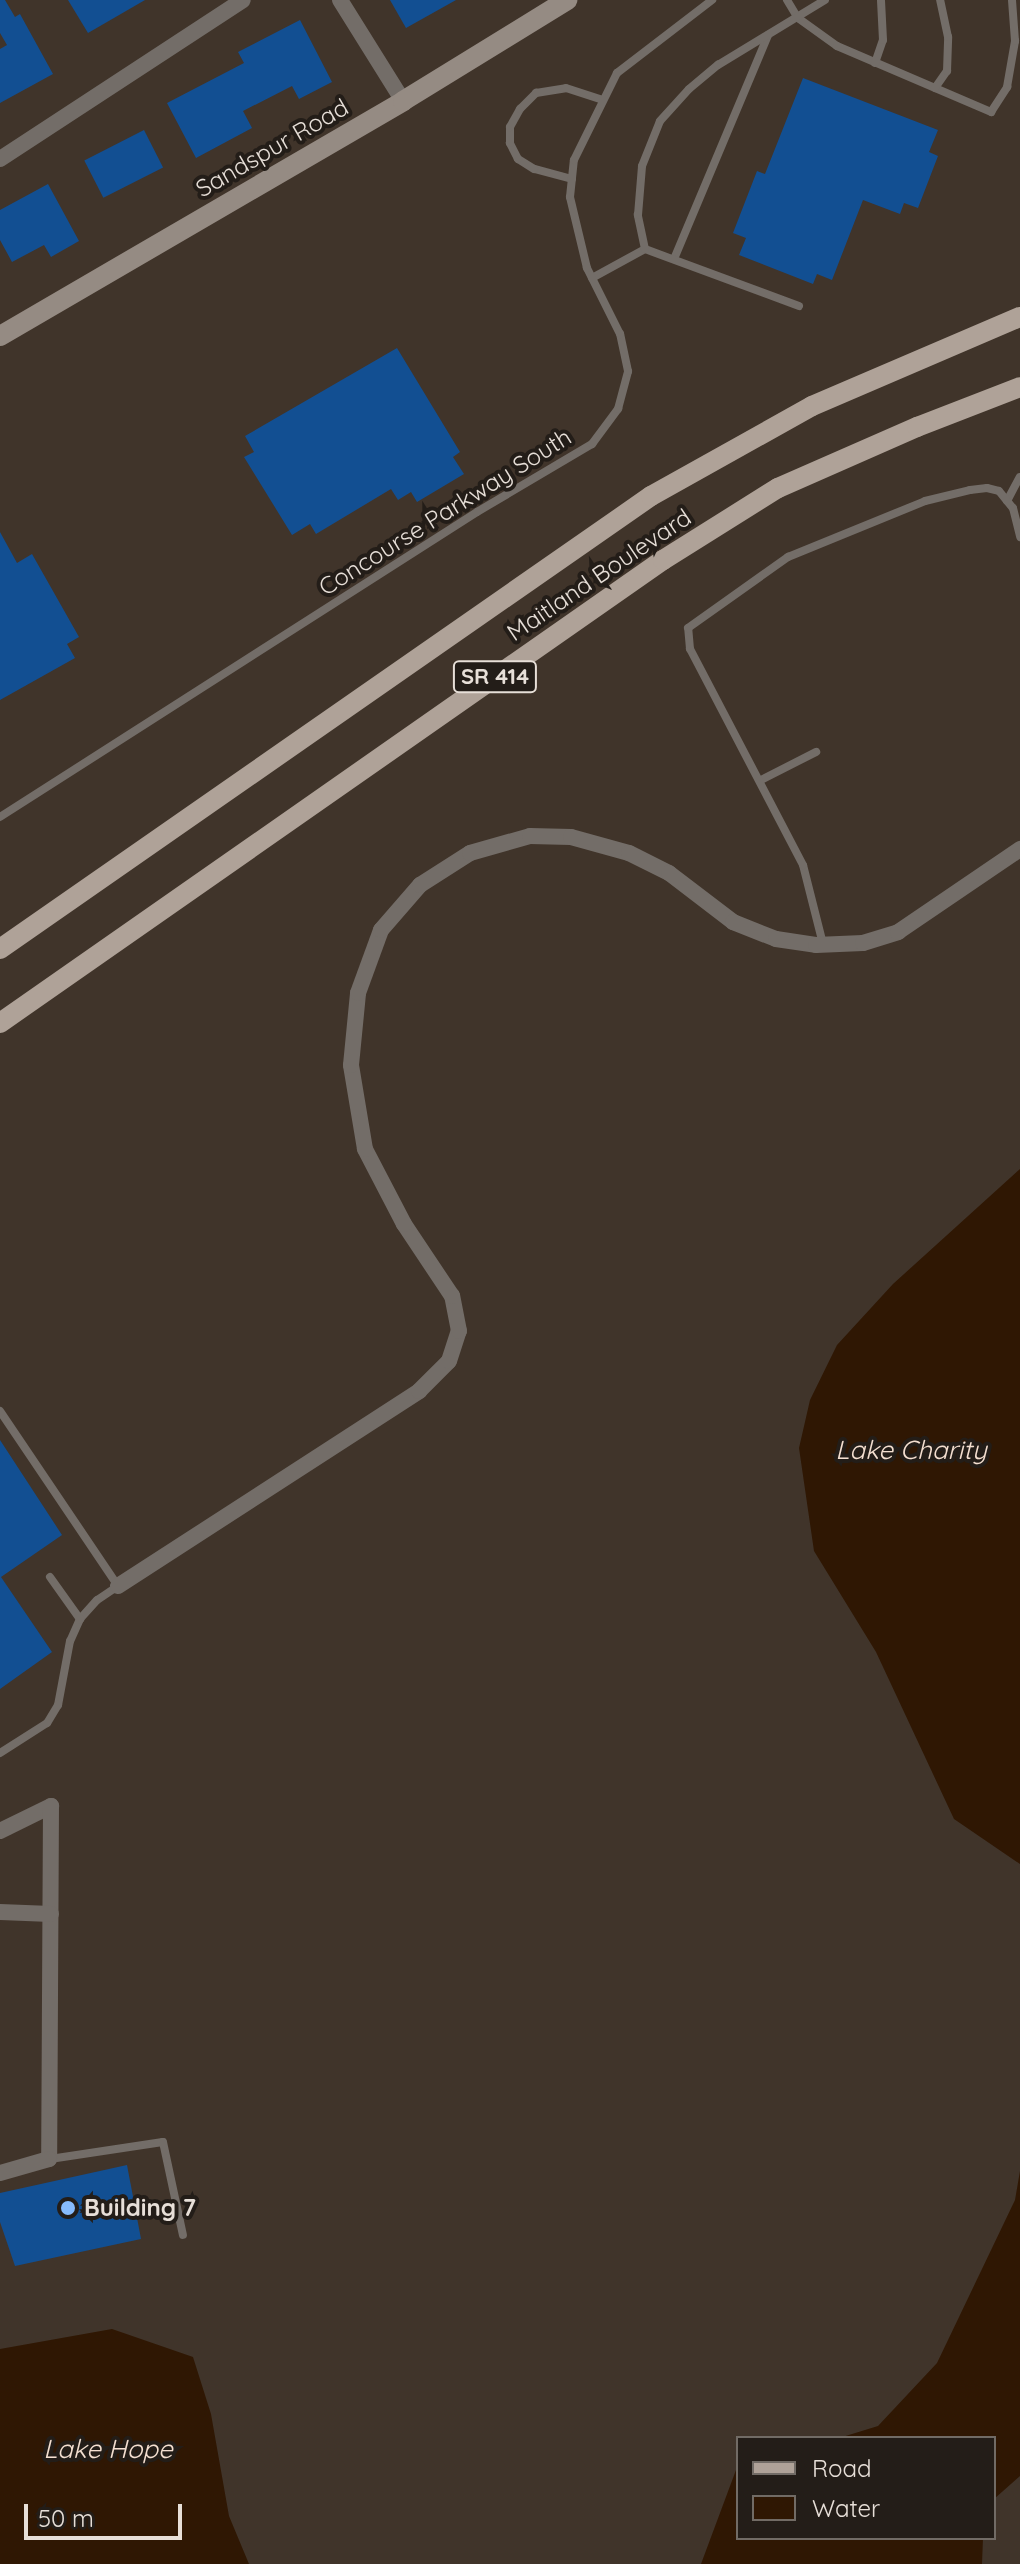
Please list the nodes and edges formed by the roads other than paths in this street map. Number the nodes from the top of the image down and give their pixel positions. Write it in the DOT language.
graph roads {
  1 [pos="243,0"];
  2 [pos="340,0"];
  3 [pos="567,0"];
  4 [pos="712,0"];
  5 [pos="787,0"];
  6 [pos="825,0"];
  7 [pos="881,0"];
  8 [pos="940,0"];
  9 [pos="1012,0"];
  10 [pos="798,18"];
  11 [pos="768,35"];
  12 [pos="875,63"];
  13 [pos="935,88"];
  14 [pos="602,100"];
  15 [pos="403,101"];
  16 [pos="0,159"];
  17 [pos="572,179"];
  18 [pos="645,249"];
  19 [pos="674,259"];
  20 [pos="592,278"];
  21 [pos="799,306"];
  22 [pos="1020,317"];
  23 [pos="0,336"];
  24 [pos="1020,387"];
  25 [pos="1020,477"];
  26 [pos="1007,501"];
  27 [pos="1020,537"];
  28 [pos="816,752"];
  29 [pos="761,780"];
  30 [pos="0,817"];
  31 [pos="1020,849"];
  32 [pos="823,945"];
  33 [pos="0,949"];
  34 [pos="0,1023"];
  35 [pos="0,1412"];
  36 [pos="50,1577"];
  37 [pos="118,1586"];
  38 [pos="80,1619"];
  39 [pos="0,1753"];
  40 [pos="0,1831"];
  41 [pos="0,1912"];
  42 [pos="51,1914"];
  43 [pos="49,2159"];
  44 [pos="0,2173"];
  45 [pos="183,2235"];
  1 -- 16 [label="street"];
  2 -- 15 [label="street"];
  3 -- 15 [label="street, Sandspur Road"];
  4 -- 14 [label="lane, Concourse Parkway South"];
  5 -- 10 [label="lane"];
  6 -- 10 [label="lane"];
  7 -- 12 [label="lane"];
  8 -- 13 [label="lane"];
  9 -- 13 [label="lane"];
  10 -- 11 [label="lane"];
  10 -- 12 [label="lane"];
  11 -- 18 [label="lane"];
  11 -- 19 [label="lane"];
  12 -- 13 [label="lane"];
  14 -- 17 [label="lane, Concourse Parkway South"];
  14 -- 17 [label="lane"];
  15 -- 23 [label="street, Sandspur Road"];
  17 -- 20 [label="lane, Concourse Parkway South"];
  18 -- 19 [label="lane"];
  18 -- 20 [label="lane"];
  19 -- 21 [label="lane"];
  20 -- 30 [label="lane, Concourse Parkway South"];
  22 -- 33 [label="main road, Maitland Boulevard / SR 414"];
  24 -- 34 [label="main road, Maitland Boulevard / SR 414"];
  25 -- 26 [label="lane"];
  26 -- 27 [label="lane"];
  26 -- 29 [label="lane"];
  28 -- 29 [label="lane"];
  29 -- 32 [label="lane"];
  31 -- 32 [label="street"];
  32 -- 37 [label="street"];
  35 -- 37 [label="lane"];
  36 -- 38 [label="lane"];
  37 -- 38 [label="lane"];
  38 -- 39 [label="lane"];
  40 -- 42 [label="street"];
  41 -- 42 [label="street"];
  42 -- 43 [label="street"];
  43 -- 44 [label="street"];
  43 -- 45 [label="lane"];
}
